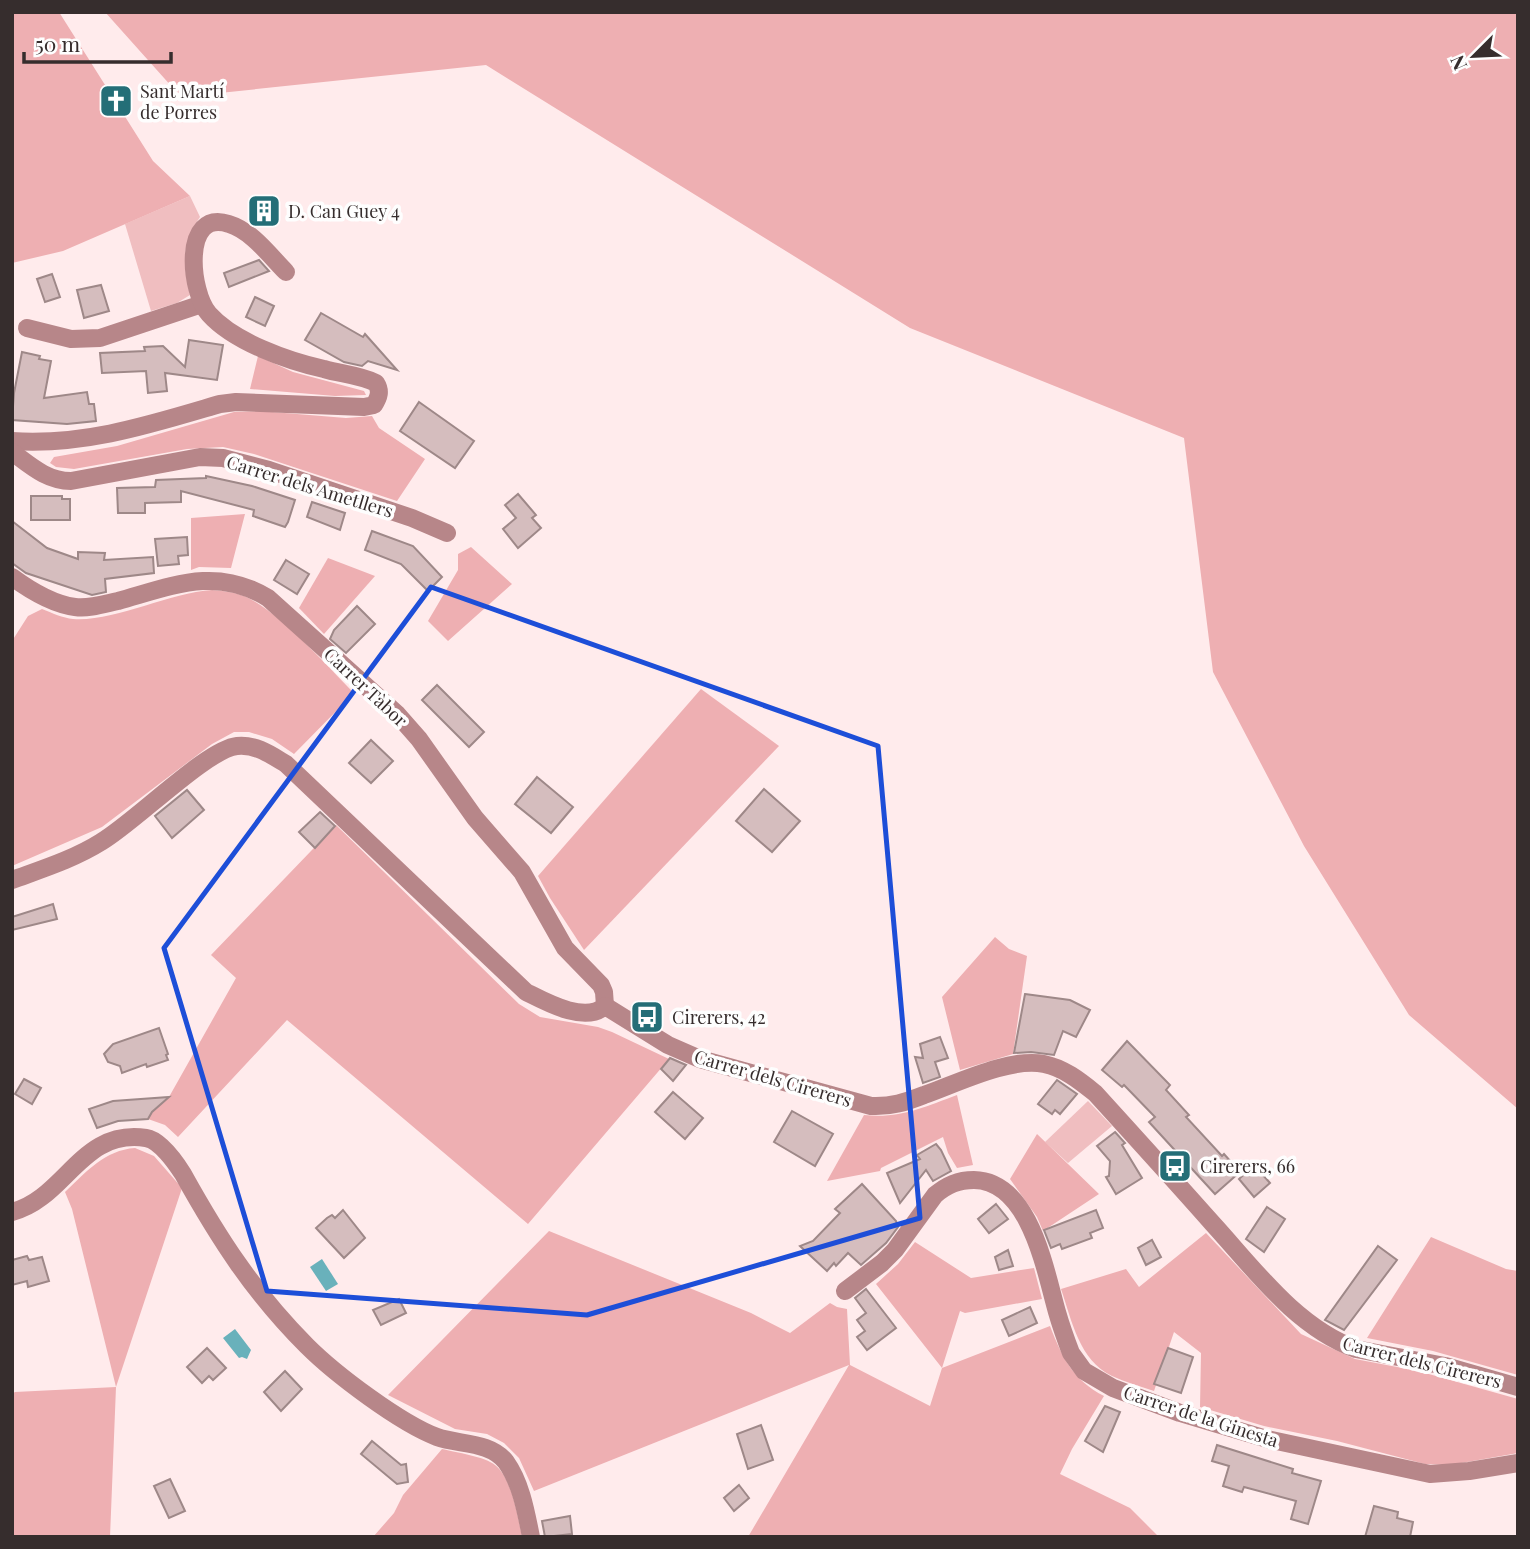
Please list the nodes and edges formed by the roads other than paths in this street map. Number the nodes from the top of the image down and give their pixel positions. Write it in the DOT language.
graph roads {
  1 [pos="286,272"];
  2 [pos="202,304"];
  3 [pos="27,328"];
  4 [pos="12,441"];
  5 [pos="12,452"];
  6 [pos="447,533"];
  7 [pos="12,577"];
  8 [pos="12,880"];
  9 [pos="604,1006"];
  10 [pos="12,1212"];
  11 [pos="845,1291"];
  12 [pos="1518,1387"];
  13 [pos="1518,1464"];
  14 [pos="531,1537"];
  1 -- 2 [label="street"];
  2 -- 3 [label="street"];
  2 -- 4 [label="street"];
  5 -- 6 [label="street, Carrer dels Ametllers"];
  7 -- 9 [label="street, Carrer Tàbor"];
  8 -- 9 [label="street"];
  9 -- 12 [label="street, Carrer dels Cirerers"];
  10 -- 14 [label="street"];
  11 -- 13 [label="street, Carrer de la Ginesta"];
}
